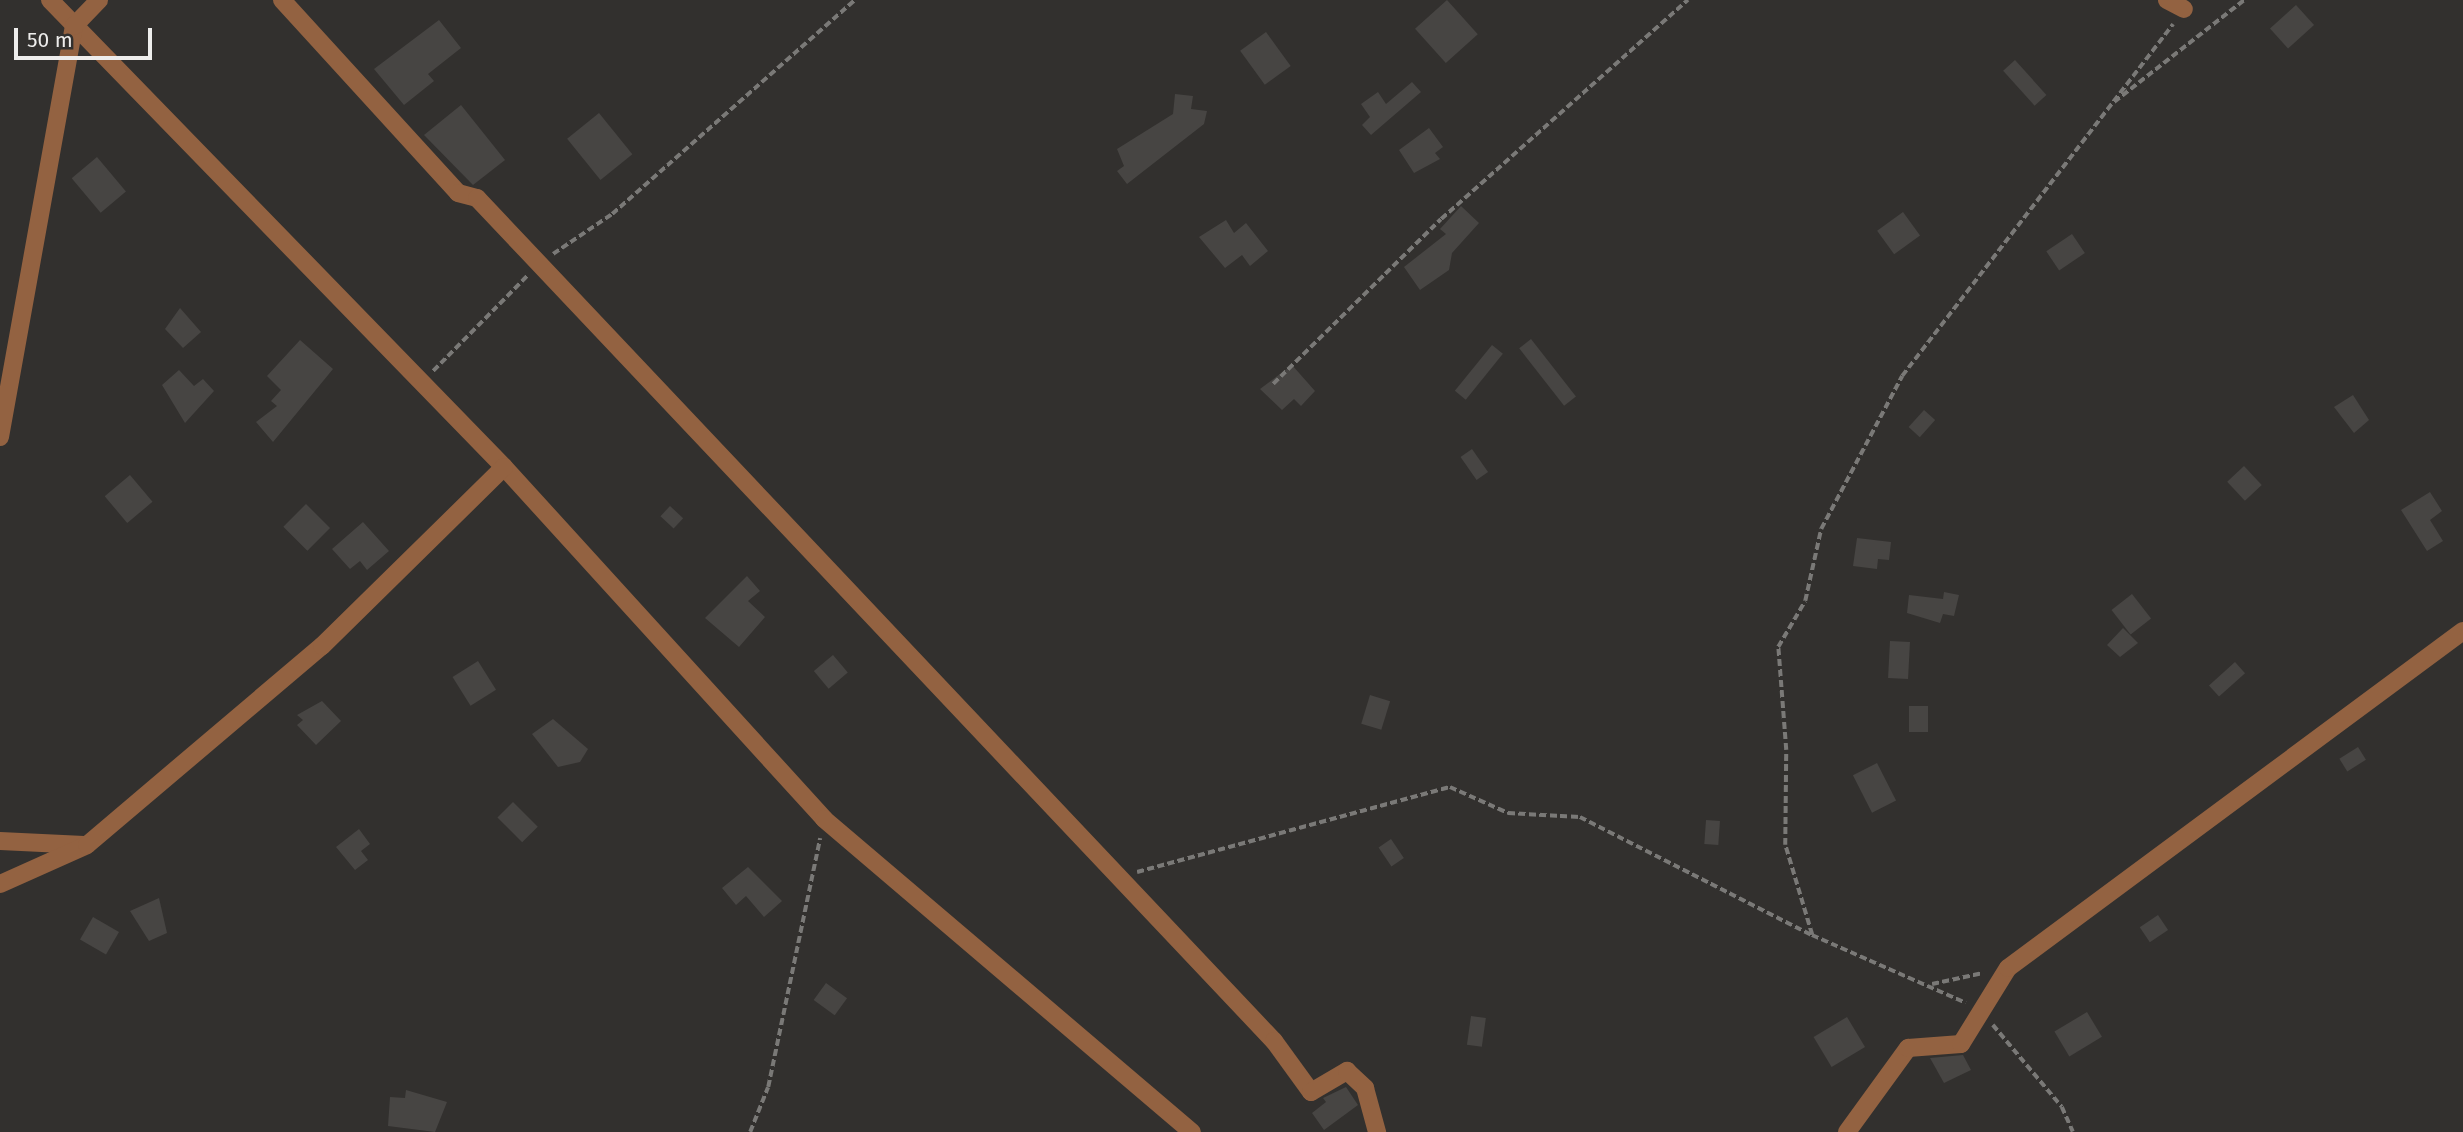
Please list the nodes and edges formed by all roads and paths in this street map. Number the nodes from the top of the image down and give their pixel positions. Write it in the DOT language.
graph roads {
  1 [pos="50,0"];
  2 [pos="99,0"];
  3 [pos="282,0"];
  4 [pos="855,0"];
  5 [pos="1688,0"];
  6 [pos="2167,0"];
  7 [pos="2244,0"];
  8 [pos="2184,9"];
  9 [pos="74,26"];
  10 [pos="2109,106"];
  11 [pos="537,266"];
  12 [pos="422,383"];
  13 [pos="1273,384"];
  14 [pos="0,437"];
  15 [pos="504,467"];
  16 [pos="2463,631"];
  17 [pos="824,819"];
  18 [pos="0,841"];
  19 [pos="87,845"];
  20 [pos="1118,877"];
  21 [pos="0,884"];
  22 [pos="2008,968"];
  23 [pos="1930,984"];
  24 [pos="750,1132"];
  25 [pos="1192,1132"];
  26 [pos="1377,1132"];
  27 [pos="1847,1132"];
  1 -- 9 [label="street"];
  2 -- 9 [label="street"];
  3 -- 11 [label="street"];
  4 -- 11 [label="path"];
  5 -- 13 [label="path"];
  6 -- 8 [label="street"];
  7 -- 10 [label="path"];
  8 -- 10 [label="path"];
  9 -- 12 [label="street"];
  9 -- 14 [label="street"];
  10 -- 20 [label="path"];
  11 -- 12 [label="path"];
  11 -- 20 [label="street"];
  12 -- 15 [label="street"];
  15 -- 17 [label="street"];
  15 -- 19 [label="street"];
  16 -- 22 [label="street"];
  17 -- 24 [label="path"];
  17 -- 25 [label="street"];
  18 -- 19 [label="street"];
  19 -- 21 [label="street"];
  20 -- 26 [label="street"];
  22 -- 23 [label="path"];
  22 -- 27 [label="street"];
}
